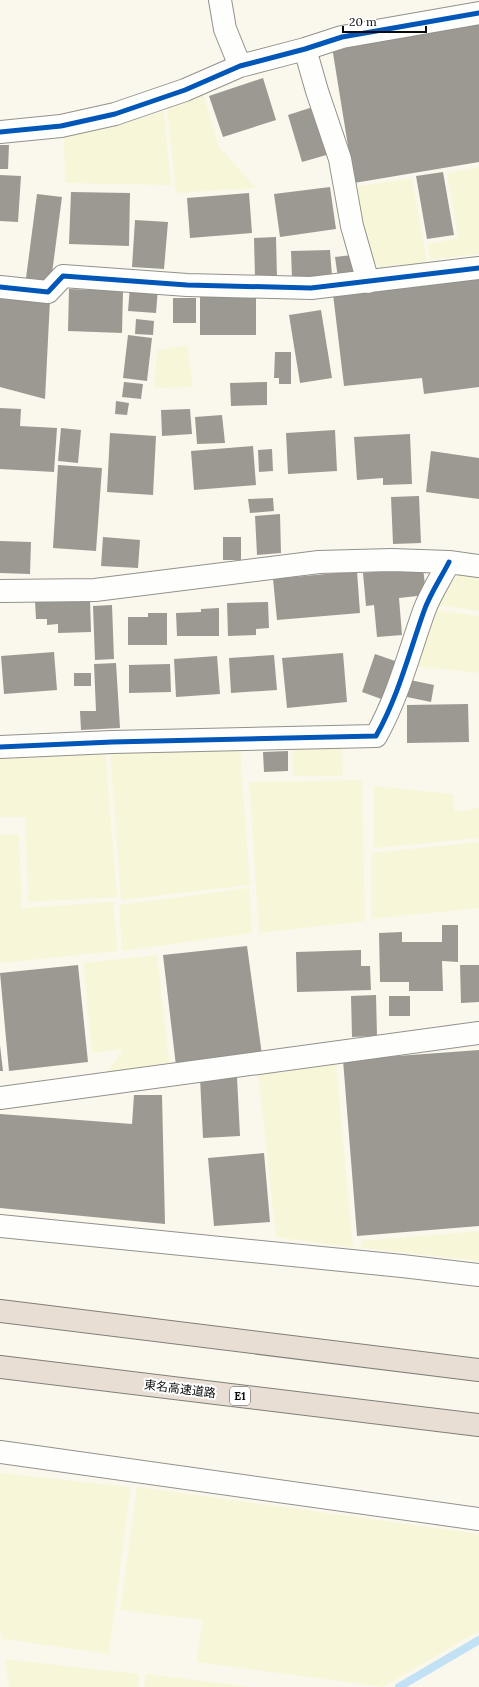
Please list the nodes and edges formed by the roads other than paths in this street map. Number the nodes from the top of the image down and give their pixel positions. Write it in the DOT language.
graph roads {
  1 [pos="220,0"];
  2 [pos="479,13"];
  3 [pos="305,49"];
  4 [pos="240,66"];
  5 [pos="0,132"];
  6 [pos="479,268"];
  7 [pos="368,282"];
  8 [pos="0,287"];
  9 [pos="450,562"];
  10 [pos="479,566"];
  11 [pos="0,591"];
  12 [pos="0,747"];
  13 [pos="479,1033"];
  14 [pos="0,1098"];
  15 [pos="0,1226"];
  16 [pos="479,1275"];
  17 [pos="0,1311"];
  18 [pos="0,1367"];
  19 [pos="479,1370"];
  20 [pos="479,1425"];
  21 [pos="0,1452"];
  22 [pos="479,1519"];
  1 -- 4 [label="street"];
  2 -- 3 [label="street"];
  3 -- 4 [label="street"];
  3 -- 7 [label="street"];
  4 -- 5 [label="street"];
  6 -- 7 [label="street"];
  7 -- 8 [label="street"];
  9 -- 10 [label="street"];
  9 -- 11 [label="street"];
  9 -- 12 [label="street"];
  13 -- 14 [label="street"];
  15 -- 16 [label="street"];
  17 -- 19 [label="highway"];
  18 -- 20 [label="highway, 東名高速道路 / E1"];
  21 -- 22 [label="street"];
}
